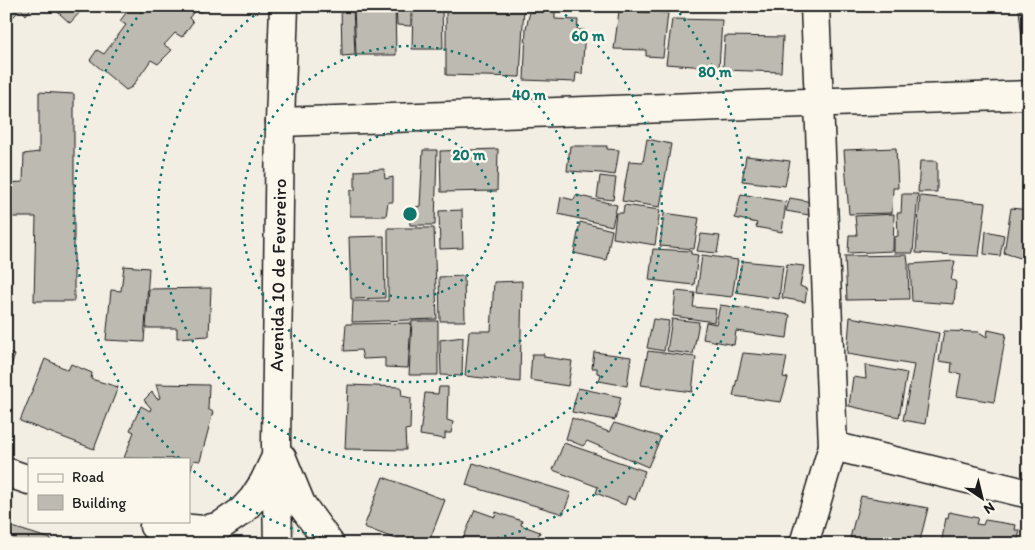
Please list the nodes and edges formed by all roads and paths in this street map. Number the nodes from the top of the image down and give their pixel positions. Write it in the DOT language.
graph roads {
  1 [pos="284,6"];
  2 [pos="816,6"];
  3 [pos="1029,95"];
  4 [pos="819,102"];
  5 [pos="280,122"];
  6 [pos="833,446"];
  7 [pos="276,450"];
  8 [pos="6,472"];
  9 [pos="28,480"];
  10 [pos="1029,494"];
  11 [pos="160,530"];
  12 [pos="200,544"];
  13 [pos="278,544"];
  14 [pos="330,544"];
  15 [pos="804,544"];
  1 -- 5 [label="street, Avenida 10 de Fevereiro"];
  2 -- 4 [label="street"];
  3 -- 4 [label="street"];
  4 -- 5 [label="street"];
  4 -- 6 [label="street"];
  5 -- 7 [label="street, Avenida 10 de Fevereiro"];
  6 -- 10 [label="street"];
  6 -- 15 [label="street"];
  7 -- 11 [label="street"];
  7 -- 13 [label="street, Avenida 10 de Fevereiro"];
  7 -- 14 [label="street"];
  8 -- 9 [label="street"];
  11 -- 12 [label="street"];
}
